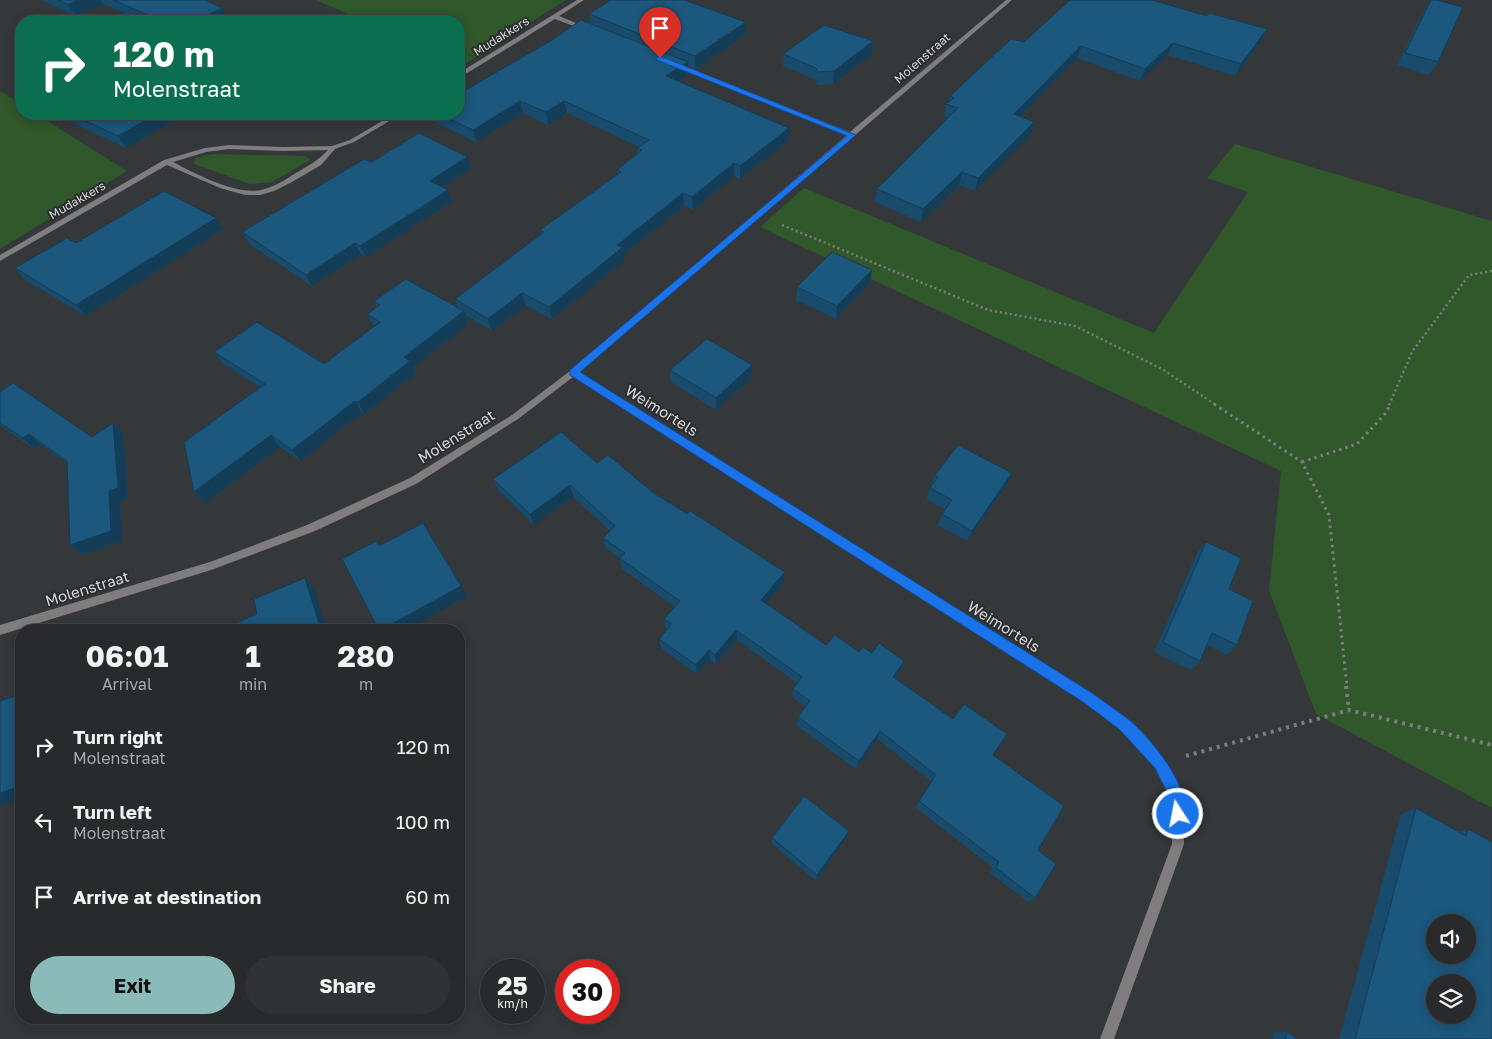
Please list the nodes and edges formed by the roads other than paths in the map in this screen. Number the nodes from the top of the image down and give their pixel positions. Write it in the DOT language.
graph roads {
  1 [pos="581,0"];
  2 [pos="1009,0"];
  3 [pos="554,16"];
  4 [pos="590,31"];
  5 [pos="672,63"];
  6 [pos="465,72"];
  7 [pos="388,120"];
  8 [pos="852,135"];
  9 [pos="332,148"];
  10 [pos="167,162"];
  11 [pos="0,258"];
  12 [pos="573,373"];
  13 [pos="20,624"];
  14 [pos="15,625"];
  15 [pos="0,630"];
  16 [pos="1107,1039"];
  1 -- 3 [label="street, Mudakkers"];
  2 -- 8 [label="street, Molenstraat"];
  3 -- 4 [label="street"];
  3 -- 6 [label="street, Mudakkers"];
  5 -- 8 [label="street"];
  7 -- 9 [label="street, Mudakkers"];
  8 -- 12 [label="street, Molenstraat"];
  9 -- 10 [label="street, Mudakkers"];
  9 -- 10 [label="street, Mudakkers"];
  10 -- 11 [label="street, Mudakkers"];
  12 -- 13 [label="street, Molenstraat"];
  12 -- 16 [label="street, Weimortels"];
  14 -- 15 [label="street, Molenstraat"];
}
